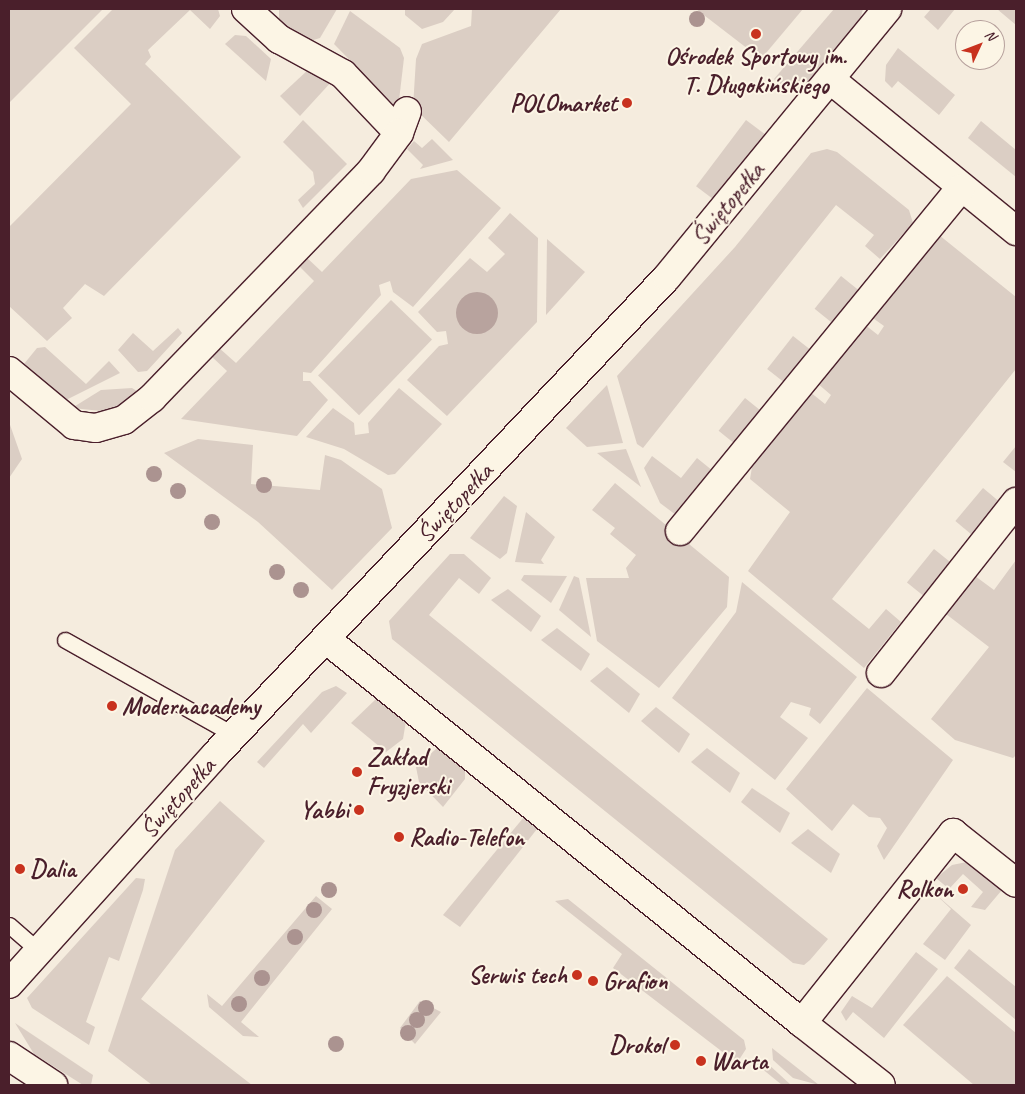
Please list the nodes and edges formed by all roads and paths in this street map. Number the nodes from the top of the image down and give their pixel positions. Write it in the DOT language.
graph roads {
  1 [pos="246,9"];
  2 [pos="887,9"];
  3 [pos="831,80"];
  4 [pos="960,189"];
  5 [pos="1016,231"];
  6 [pos="9,371"];
  7 [pos="1016,502"];
  8 [pos="680,531"];
  9 [pos="65,640"];
  10 [pos="327,640"];
  11 [pos="881,673"];
  12 [pos="234,735"];
  13 [pos="1016,883"];
  14 [pos="9,925"];
  15 [pos="40,952"];
  16 [pos="9,984"];
  17 [pos="802,1023"];
  18 [pos="9,1056"];
  19 [pos="53,1085"];
  20 [pos="881,1085"];
  1 -- 6 [label="street"];
  2 -- 3 [label="street, Świętopełka"];
  3 -- 4 [label="street"];
  3 -- 10 [label="street, Świętopełka"];
  4 -- 5 [label="street"];
  4 -- 8 [label="street"];
  7 -- 11 [label="street"];
  9 -- 12 [label="lane"];
  10 -- 12 [label="street, Świętopełka"];
  10 -- 17 [label="street"];
  12 -- 15 [label="street, Świętopełka"];
  13 -- 17 [label="street"];
  14 -- 15 [label="lane"];
  15 -- 16 [label="street, Świętopełka"];
  17 -- 20 [label="street"];
  18 -- 19 [label="street"];
}
